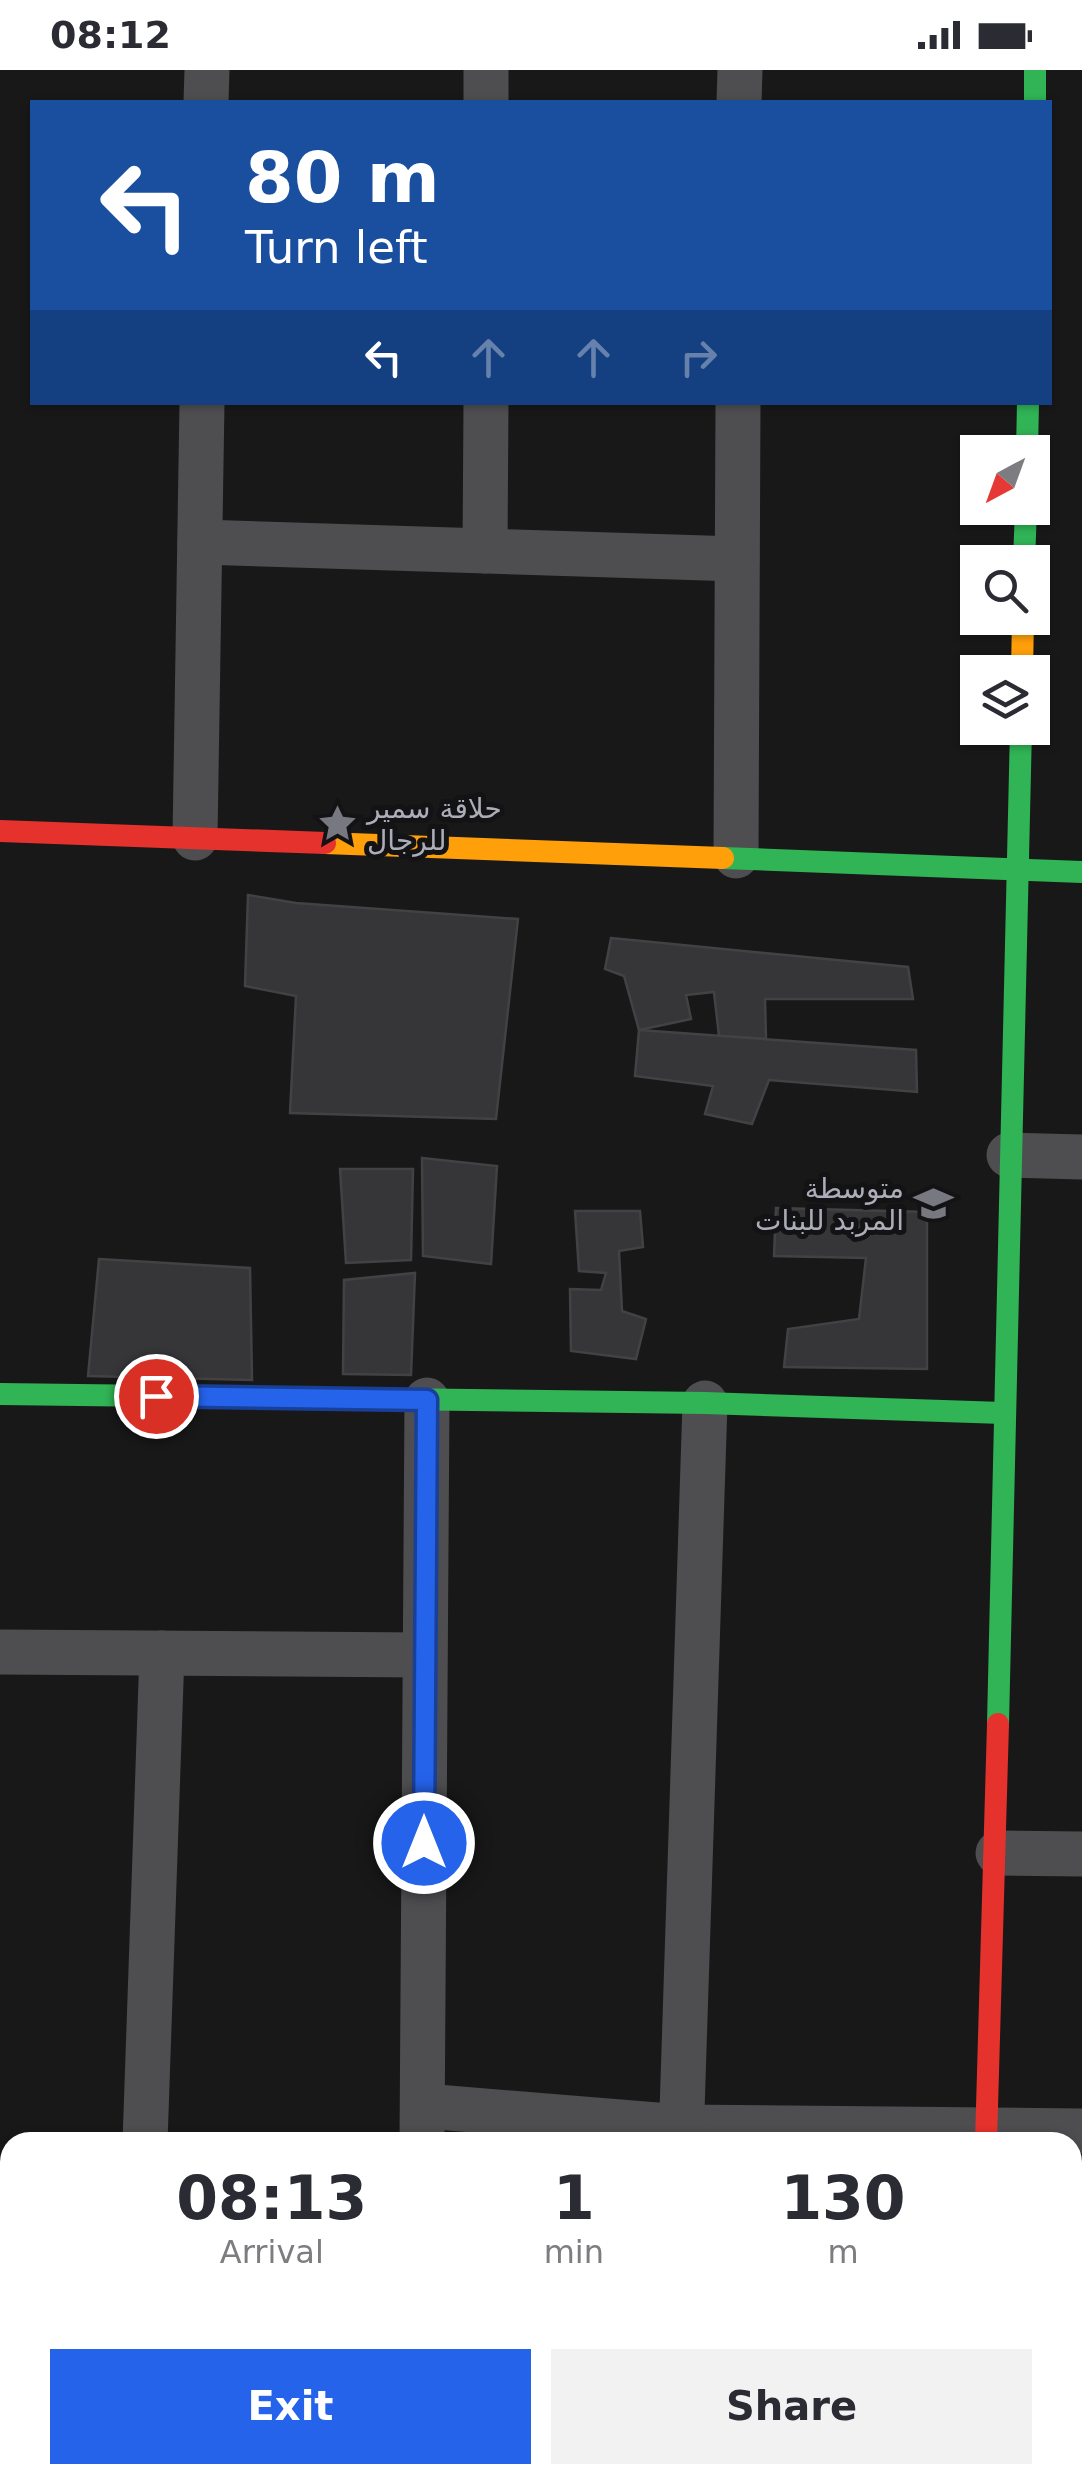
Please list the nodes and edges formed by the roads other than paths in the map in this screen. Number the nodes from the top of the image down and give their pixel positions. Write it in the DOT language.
graph roads {
  1 [pos="206,70"];
  2 [pos="486,70"];
  3 [pos="740,70"];
  4 [pos="1036,70"];
  5 [pos="206,100"];
  6 [pos="486,100"];
  7 [pos="740,100"];
  8 [pos="1035,100"];
  9 [pos="202,405"];
  10 [pos="486,405"];
  11 [pos="738,405"];
  12 [pos="1028,405"];
  13 [pos="1027,435"];
  14 [pos="200,542"];
  15 [pos="486,551"];
  16 [pos="738,559"];
  17 [pos="1021,745"];
  18 [pos="0,831"];
  19 [pos="195,838"];
  20 [pos="736,856"];
  21 [pos="1018,871"];
  22 [pos="1082,872"];
  23 [pos="1010,1155"];
  24 [pos="1082,1157"];
  25 [pos="0,1394"];
  26 [pos="427,1400"];
  27 [pos="705,1403"];
  28 [pos="1003,1413"];
  29 [pos="0,1652"];
  30 [pos="162,1653"];
  31 [pos="424,1655"];
  32 [pos="998,1853"];
  33 [pos="1082,1854"];
  34 [pos="423,2124"];
  35 [pos="145,2132"];
  36 [pos="611,2132"];
  37 [pos="681,2132"];
  38 [pos="986,2132"];
  1 -- 5 [label="street"];
  2 -- 6 [label="street"];
  3 -- 7 [label="street"];
  4 -- 8 [label="street"];
  9 -- 14 [label="street"];
  10 -- 15 [label="street"];
  11 -- 16 [label="street"];
  12 -- 13 [label="street"];
  14 -- 15 [label="street"];
  14 -- 19 [label="street"];
  15 -- 16 [label="street"];
  16 -- 20 [label="street"];
  17 -- 21 [label="street"];
  18 -- 19 [label="street"];
  19 -- 20 [label="street"];
  20 -- 21 [label="street"];
  21 -- 22 [label="street"];
  21 -- 23 [label="street"];
  23 -- 24 [label="street"];
  23 -- 28 [label="street"];
  25 -- 26 [label="street"];
  26 -- 27 [label="street"];
  26 -- 31 [label="street"];
  27 -- 28 [label="street"];
  27 -- 37 [label="street"];
  28 -- 32 [label="street"];
  29 -- 30 [label="street"];
  30 -- 31 [label="street"];
  30 -- 35 [label="street"];
  31 -- 34 [label="street"];
  32 -- 33 [label="street"];
  32 -- 38 [label="street"];
  34 -- 36 [label="street"];
}
